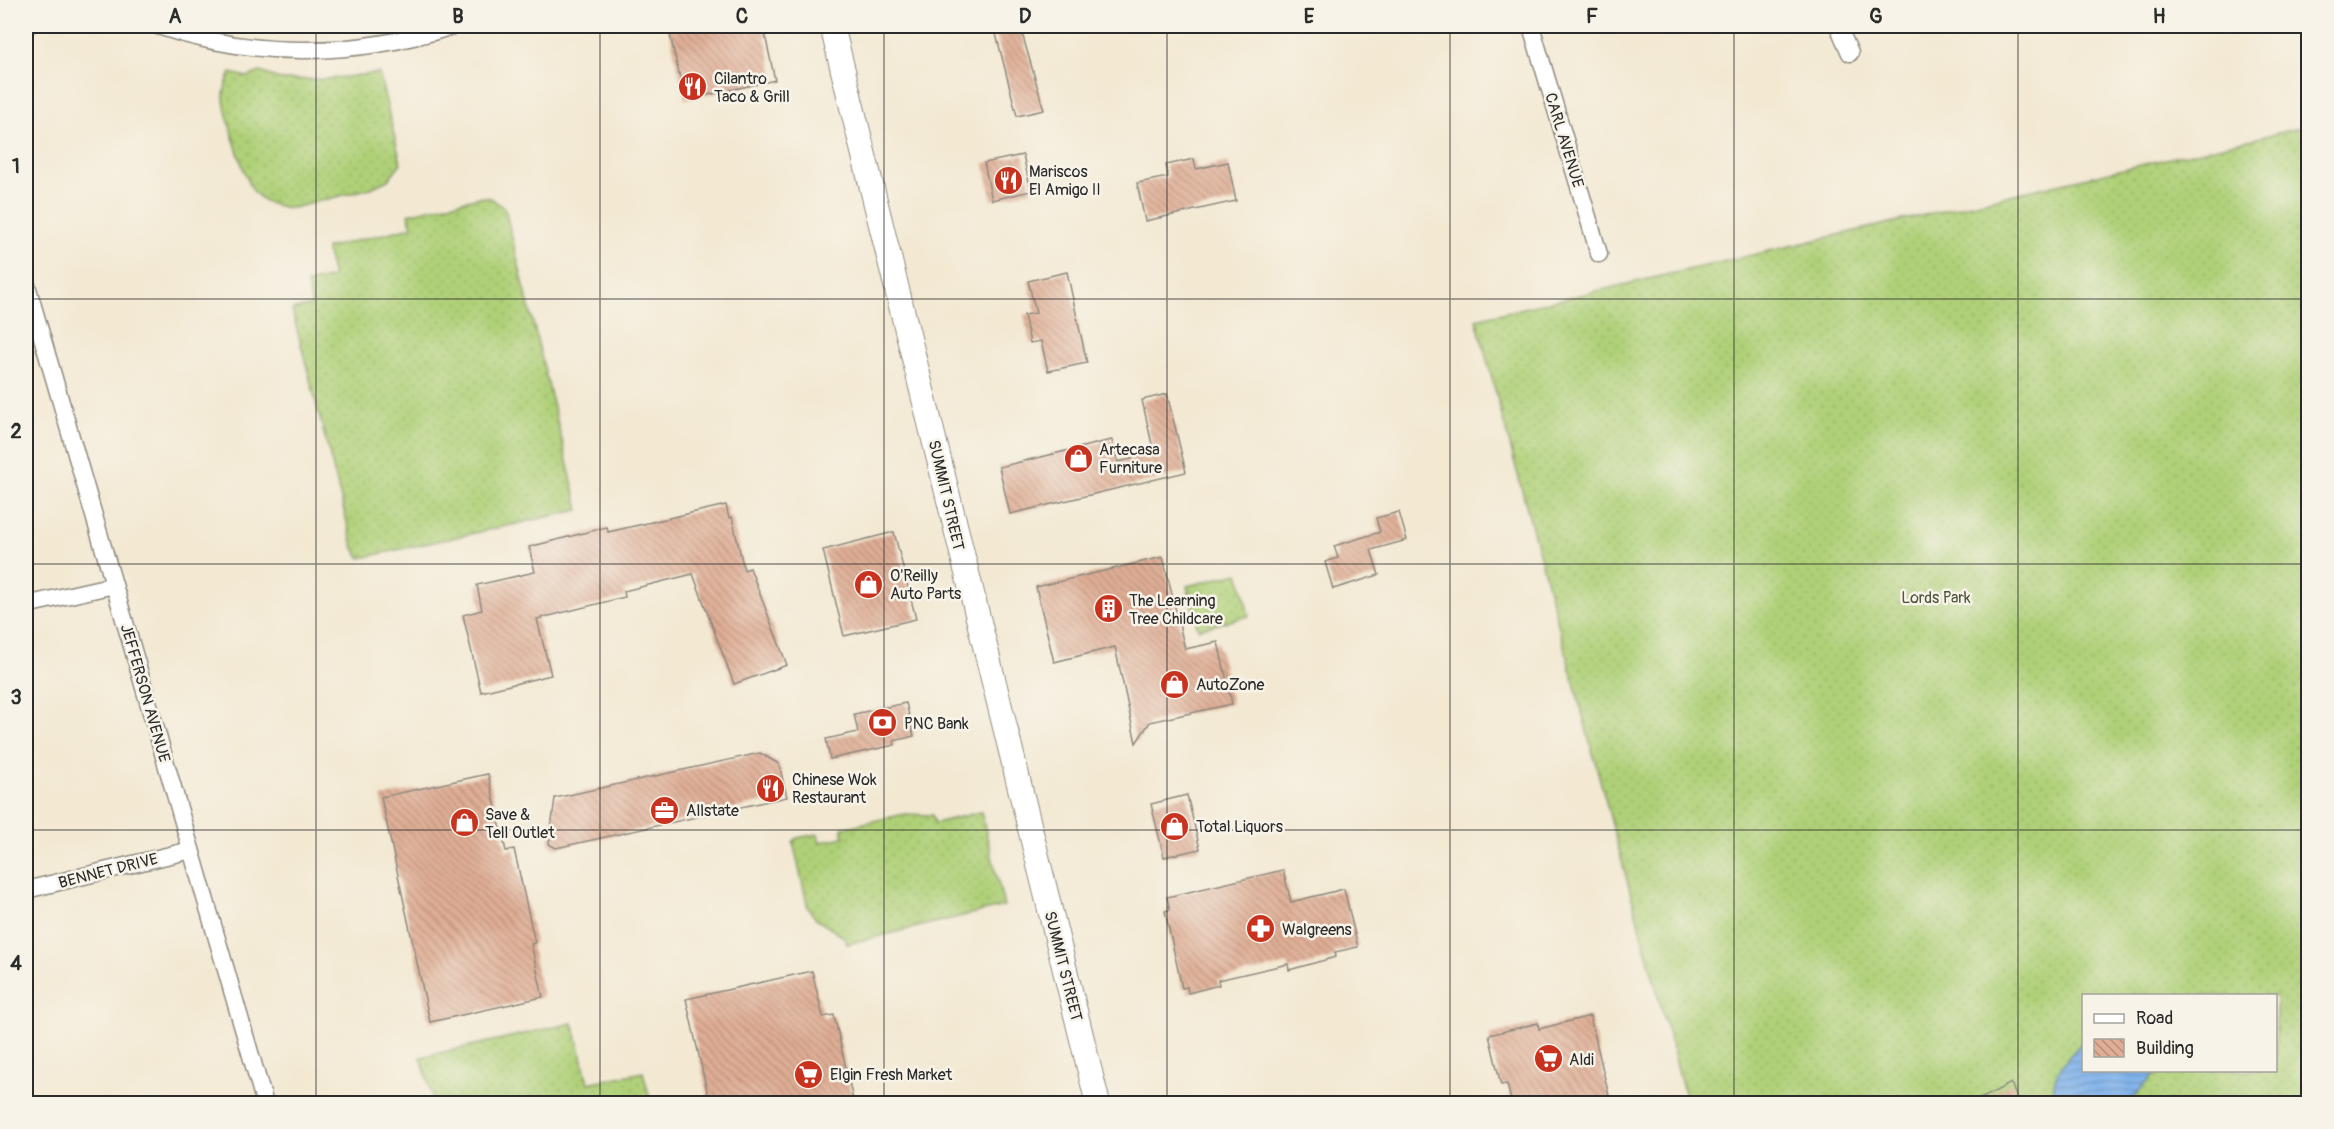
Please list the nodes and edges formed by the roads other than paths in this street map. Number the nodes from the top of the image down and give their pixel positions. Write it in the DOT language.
graph roads {
  1 [pos="158,26"];
  2 [pos="453,26"];
  3 [pos="832,26"];
  4 [pos="1531,26"];
  5 [pos="1838,26"];
  6 [pos="1850,53"];
  7 [pos="1599,254"];
  8 [pos="26,282"];
  9 [pos="114,585"];
  10 [pos="26,605"];
  11 [pos="191,850"];
  12 [pos="26,890"];
  13 [pos="265,1104"];
  14 [pos="1098,1104"];
  1 -- 2 [label="street"];
  3 -- 14 [label="main road, SUMMIT STREET"];
  4 -- 7 [label="street, CARL AVENUE"];
  5 -- 6 [label="street"];
  8 -- 9 [label="street, JEFFERSON AVENUE"];
  9 -- 10 [label="street"];
  9 -- 11 [label="street, JEFFERSON AVENUE"];
  11 -- 12 [label="street, BENNET DRIVE"];
  11 -- 13 [label="street, JEFFERSON AVENUE"];
}
